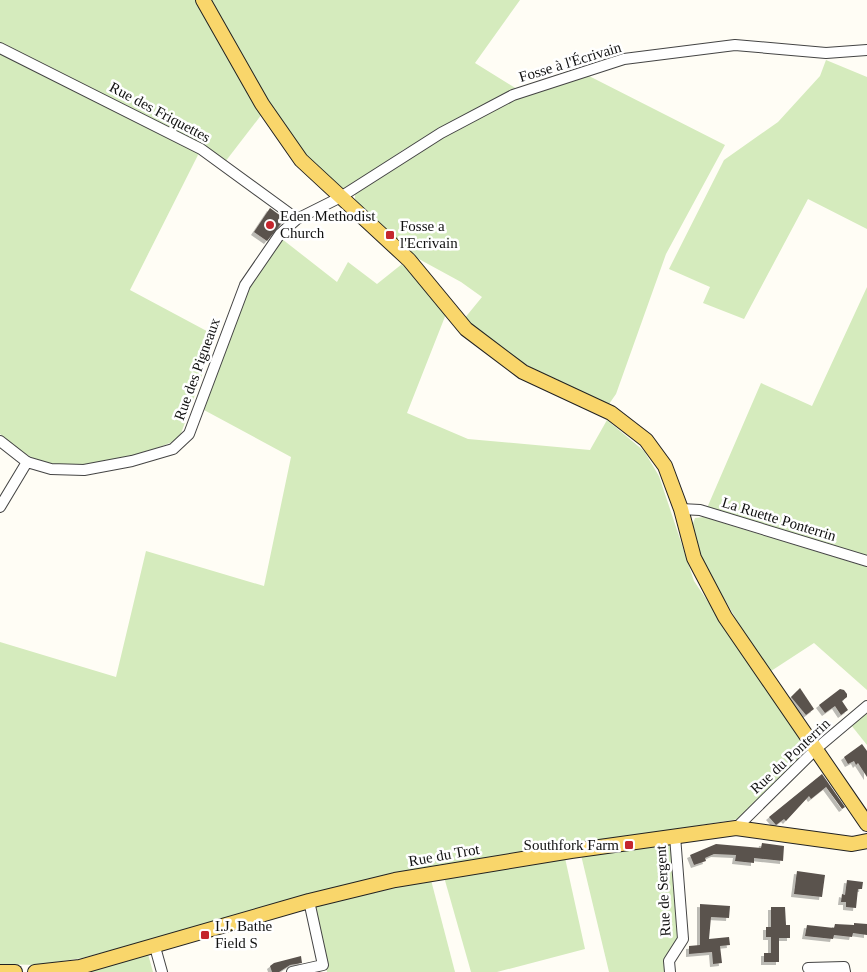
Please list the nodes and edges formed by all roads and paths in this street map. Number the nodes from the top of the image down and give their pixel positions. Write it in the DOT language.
graph roads {
  1 [pos="203,0"];
  2 [pos="0,48"];
  3 [pos="867,50"];
  4 [pos="339,198"];
  5 [pos="296,219"];
  6 [pos="0,441"];
  7 [pos="27,462"];
  8 [pos="0,507"];
  9 [pos="681,509"];
  10 [pos="867,561"];
  11 [pos="867,706"];
  12 [pos="816,749"];
  13 [pos="867,824"];
  14 [pos="736,828"];
  15 [pos="675,836"];
  16 [pos="867,841"];
  17 [pos="309,901"];
  18 [pos="154,947"];
  19 [pos="808,968"];
  20 [pos="0,972"];
  21 [pos="14,972"];
  22 [pos="35,972"];
  23 [pos="162,972"];
  24 [pos="292,972"];
  25 [pos="670,972"];
  26 [pos="846,972"];
  1 -- 4 [label="main road"];
  2 -- 5 [label="street, Rue des Friquettes"];
  3 -- 4 [label="street, Fosse à l'Écrivain"];
  4 -- 5 [label="street, Rue des Pigneaux"];
  4 -- 9 [label="main road"];
  5 -- 7 [label="street, Rue des Pigneaux"];
  6 -- 7 [label="street"];
  7 -- 8 [label="street"];
  9 -- 10 [label="street, La Ruette Ponterrin"];
  9 -- 12 [label="main road"];
  11 -- 12 [label="street, Rue du Ponterrin"];
  12 -- 13 [label="main road"];
  12 -- 14 [label="street, Rue du Ponterrin"];
  14 -- 15 [label="main road, Rue du Trot"];
  14 -- 16 [label="main road, Rue du Trot"];
  15 -- 17 [label="main road, Rue du Trot"];
  15 -- 25 [label="street, Rue de Sergent"];
  17 -- 18 [label="main road, Rue du Trot"];
  17 -- 24 [label="street"];
  18 -- 22 [label="main road, Rue du Trot"];
  18 -- 23 [label="street"];
  19 -- 26 [label="street"];
  20 -- 21 [label="main road"];
}
